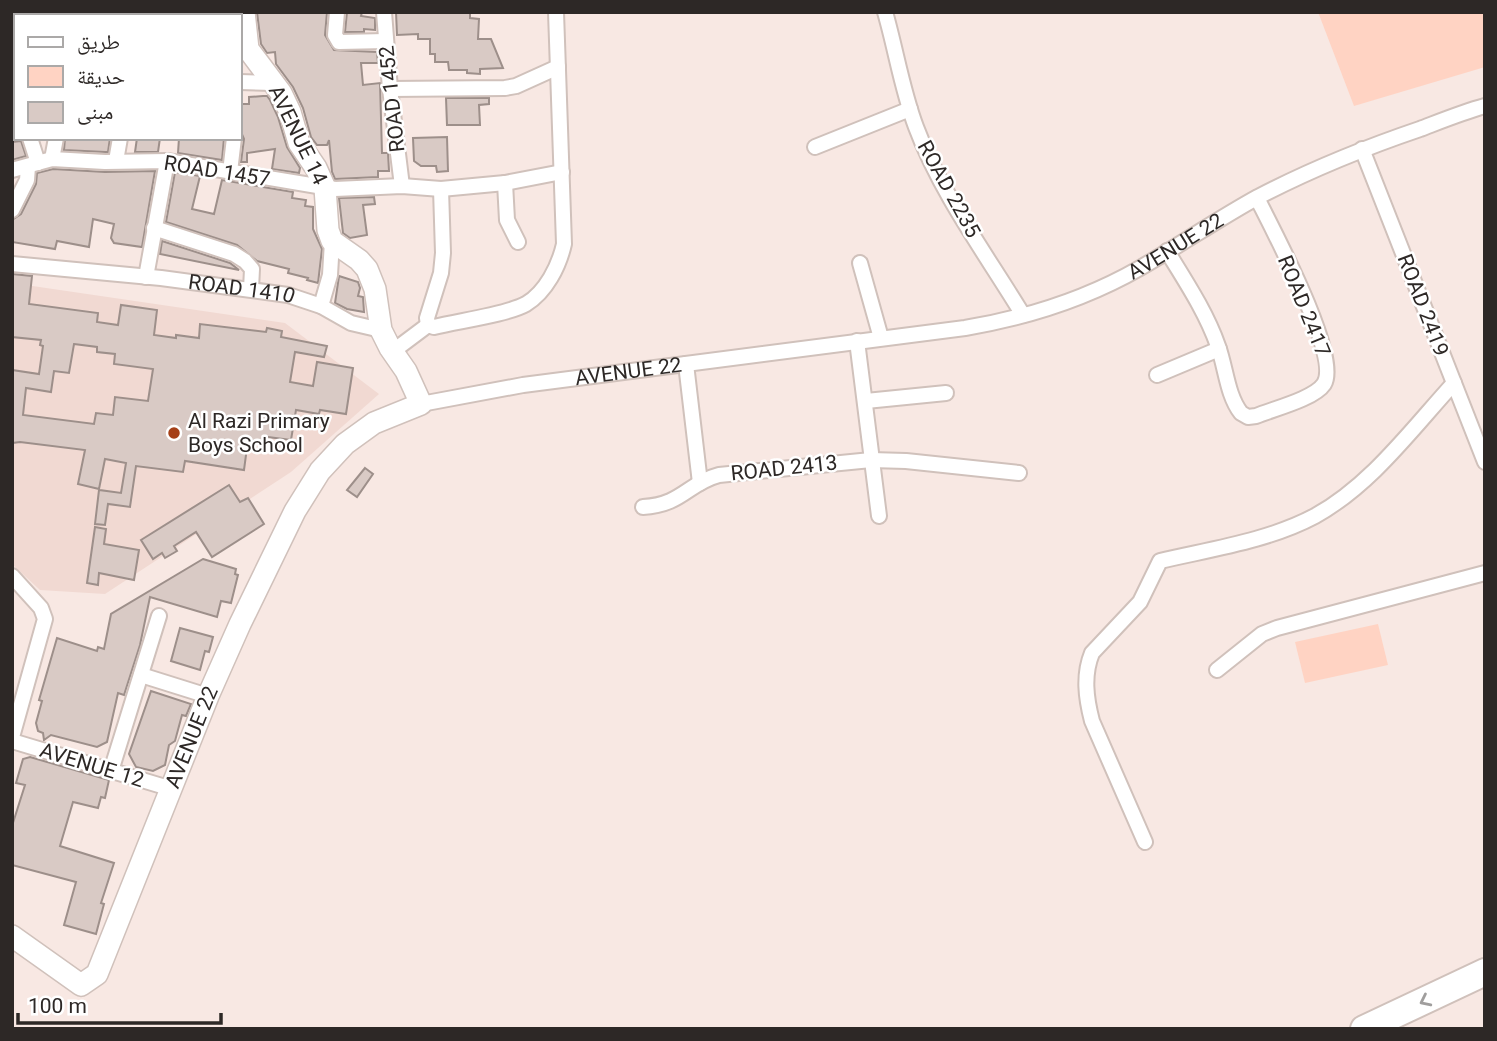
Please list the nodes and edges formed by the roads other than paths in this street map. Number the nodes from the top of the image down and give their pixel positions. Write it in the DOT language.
graph roads {
  1 [pos="244,12"];
  2 [pos="338,12"];
  3 [pos="384,12"];
  4 [pos="556,12"];
  5 [pos="885,12"];
  6 [pos="386,41"];
  7 [pos="558,67"];
  8 [pos="242,83"];
  9 [pos="273,83"];
  10 [pos="390,89"];
  11 [pos="910,109"];
  12 [pos="1483,111"];
  13 [pos="31,140"];
  14 [pos="55,140"];
  15 [pos="120,140"];
  16 [pos="234,140"];
  17 [pos="815,148"];
  18 [pos="1362,149"];
  19 [pos="116,161"];
  20 [pos="167,161"];
  21 [pos="39,163"];
  22 [pos="12,170"];
  23 [pos="230,172"];
  24 [pos="562,172"];
  25 [pos="505,183"];
  26 [pos="402,186"];
  27 [pos="325,188"];
  28 [pos="440,188"];
  29 [pos="1257,198"];
  30 [pos="12,210"];
  31 [pos="154,228"];
  32 [pos="332,241"];
  33 [pos="518,243"];
  34 [pos="1167,251"];
  35 [pos="860,263"];
  36 [pos="12,264"];
  37 [pos="146,277"];
  38 [pos="251,289"];
  39 [pos="321,306"];
  40 [pos="1023,315"];
  41 [pos="428,325"];
  42 [pos="381,330"];
  43 [pos="881,338"];
  44 [pos="857,341"];
  45 [pos="1219,349"];
  46 [pos="393,352"];
  47 [pos="686,364"];
  48 [pos="1157,375"];
  49 [pos="1454,383"];
  50 [pos="946,393"];
  51 [pos="866,401"];
  52 [pos="421,404"];
  53 [pos="871,460"];
  54 [pos="1485,461"];
  55 [pos="1018,472"];
  56 [pos="700,483"];
  57 [pos="643,507"];
  58 [pos="879,516"];
  59 [pos="1485,573"];
  60 [pos="12,576"];
  61 [pos="159,616"];
  62 [pos="1217,670"];
  63 [pos="141,676"];
  64 [pos="208,696"];
  65 [pos="12,739"];
  66 [pos="111,771"];
  67 [pos="172,789"];
  68 [pos="1145,842"];
  69 [pos="12,936"];
  70 [pos="1485,972"];
  71 [pos="1392,1017"];
  72 [pos="1354,1029"];
  73 [pos="1364,1029"];
  1 -- 9 [label="street, AVENUE 14"];
  2 -- 6 [label="street"];
  3 -- 6 [label="street, ROAD 1452"];
  4 -- 7 [label="street"];
  5 -- 11 [label="street, ROAD 2235"];
  6 -- 10 [label="street, ROAD 1452"];
  7 -- 10 [label="street"];
  7 -- 24 [label="street"];
  8 -- 9 [label="street"];
  9 -- 27 [label="street, AVENUE 14"];
  10 -- 26 [label="street, ROAD 1452"];
  11 -- 17 [label="street"];
  11 -- 40 [label="street, ROAD 2235"];
  12 -- 18 [label="street, AVENUE 22"];
  13 -- 21 [label="street"];
  14 -- 21 [label="street"];
  15 -- 19 [label="street"];
  16 -- 23 [label="street"];
  18 -- 29 [label="street, AVENUE 22"];
  18 -- 49 [label="street, ROAD 2419"];
  19 -- 20 [label="street, ROAD 1457"];
  19 -- 21 [label="street, ROAD 1457"];
  20 -- 23 [label="street, ROAD 1457"];
  20 -- 31 [label="street"];
  21 -- 22 [label="street, ROAD 1457"];
  21 -- 30 [label="street"];
  23 -- 27 [label="street, ROAD 1457"];
  24 -- 25 [label="street, ROAD 1457"];
  24 -- 41 [label="street"];
  25 -- 28 [label="street, ROAD 1457"];
  25 -- 33 [label="street"];
  26 -- 27 [label="street, ROAD 1457"];
  26 -- 28 [label="street, ROAD 1457"];
  27 -- 32 [label="street, AVENUE 14"];
  28 -- 41 [label="street"];
  29 -- 34 [label="street, AVENUE 22"];
  29 -- 45 [label="street, ROAD 2417"];
  31 -- 37 [label="street"];
  31 -- 38 [label="street"];
  32 -- 39 [label="street"];
  32 -- 42 [label="street"];
  34 -- 40 [label="street, AVENUE 22"];
  34 -- 45 [label="street, ROAD 2417"];
  35 -- 43 [label="street"];
  36 -- 37 [label="street, ROAD 1410"];
  37 -- 38 [label="street, ROAD 1410"];
  38 -- 39 [label="street, ROAD 1410"];
  39 -- 42 [label="street, ROAD 1410"];
  40 -- 43 [label="street, AVENUE 22"];
  41 -- 46 [label="street"];
  42 -- 46 [label="street"];
  43 -- 44 [label="street, AVENUE 22"];
  44 -- 47 [label="street, AVENUE 22"];
  44 -- 51 [label="street"];
  45 -- 48 [label="street"];
  46 -- 52 [label="street"];
  47 -- 52 [label="street, AVENUE 22"];
  47 -- 56 [label="street"];
  49 -- 54 [label="street, ROAD 2419"];
  49 -- 68 [label="street"];
  50 -- 51 [label="street"];
  51 -- 53 [label="street"];
  52 -- 64 [label="street, AVENUE 22"];
  53 -- 55 [label="street, ROAD 2413"];
  53 -- 56 [label="street, ROAD 2413"];
  53 -- 58 [label="street"];
  56 -- 57 [label="street, ROAD 2413"];
  59 -- 62 [label="street"];
  60 -- 65 [label="street, AVENUE 12"];
  61 -- 63 [label="street"];
  63 -- 64 [label="street"];
  63 -- 66 [label="street"];
  64 -- 67 [label="street, AVENUE 22"];
  65 -- 66 [label="street, AVENUE 12"];
  66 -- 67 [label="street, AVENUE 12"];
  67 -- 69 [label="street, AVENUE 22"];
  70 -- 71 [label="highway, one-way"];
  71 -- 72 [label="highway"];
  71 -- 73 [label="highway"];
}
